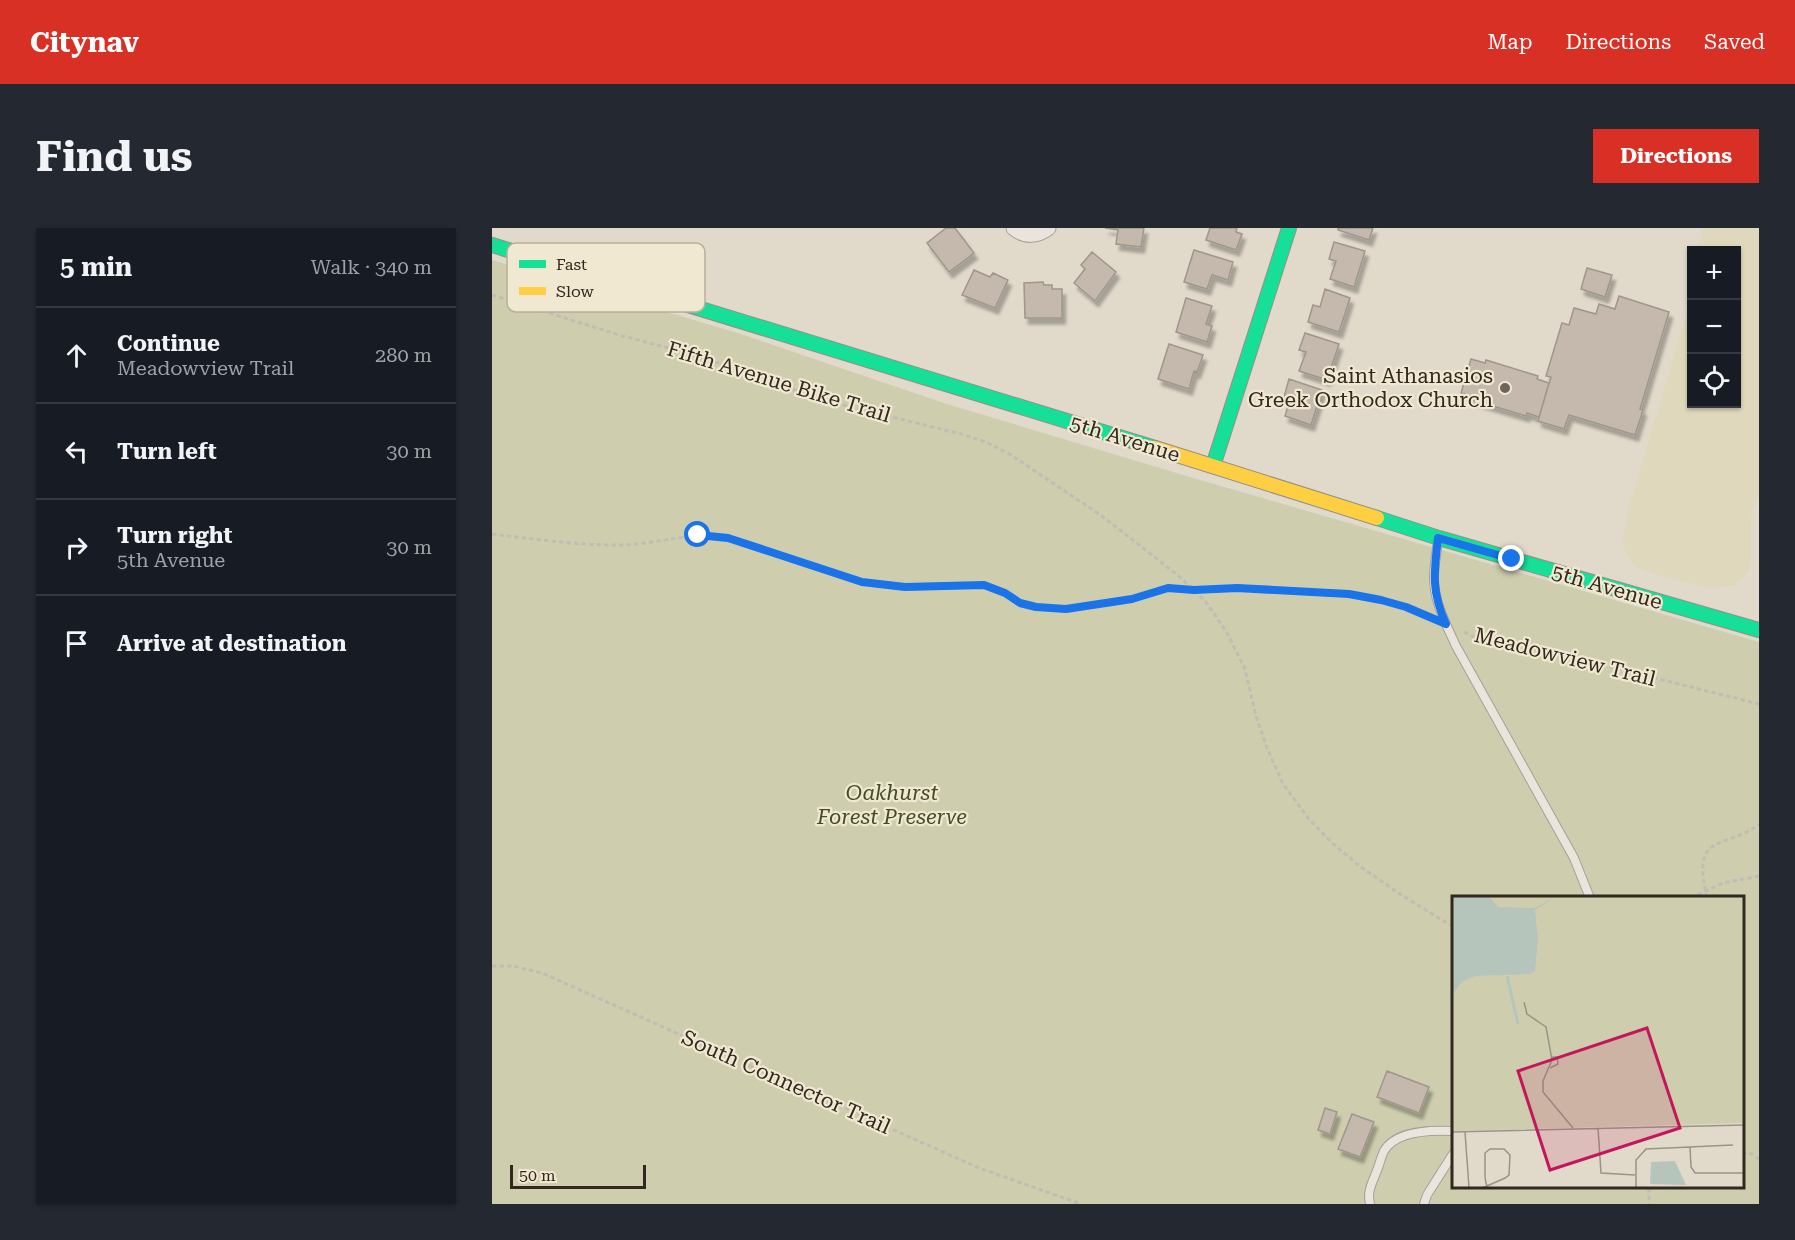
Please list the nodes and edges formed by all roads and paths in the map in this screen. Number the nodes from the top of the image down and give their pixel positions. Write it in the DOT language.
graph roads {
  1 [pos="1014,228"];
  2 [pos="1048,228"];
  3 [pos="1289,228"];
  4 [pos="492,245"];
  5 [pos="507,250"];
  6 [pos="492,295"];
  7 [pos="507,300"];
  8 [pos="705,310"];
  9 [pos="546,312"];
  10 [pos="1213,466"];
  11 [pos="492,534"];
  12 [pos="1438,538"];
  13 [pos="1194,590"];
  14 [pos="1446,624"];
  15 [pos="1759,630"];
  16 [pos="1759,704"];
  17 [pos="1759,825"];
  18 [pos="1759,876"];
  19 [pos="1705,890"];
  20 [pos="1589,896"];
  21 [pos="1694,896"];
  22 [pos="1706,896"];
  23 [pos="1452,925"];
  24 [pos="492,966"];
  25 [pos="1452,1131"];
  26 [pos="1744,1152"];
  27 [pos="1452,1156"];
  28 [pos="1759,1160"];
  29 [pos="1081,1204"];
  30 [pos="1370,1204"];
  31 [pos="1424,1204"];
  1 -- 2 [label="street"];
  3 -- 10 [label="street"];
  4 -- 5 [label="street, 5th Avenue"];
  6 -- 7 [label="path, Fifth Avenue Bike Trail"];
  8 -- 10 [label="street, 5th Avenue"];
  9 -- 13 [label="path, Fifth Avenue Bike Trail"];
  10 -- 12 [label="street, 5th Avenue"];
  11 -- 13 [label="path, Meadowview Trail"];
  12 -- 14 [label="lane"];
  12 -- 15 [label="street, 5th Avenue"];
  13 -- 14 [label="path, Meadowview Trail"];
  13 -- 23 [label="path, Fifth Avenue Bike Trail"];
  14 -- 16 [label="path, Meadowview Trail"];
  14 -- 20 [label="lane"];
  17 -- 19 [label="path"];
  18 -- 19 [label="path"];
  19 -- 21 [label="path"];
  19 -- 22 [label="path"];
  24 -- 29 [label="path, South Connector Trail"];
  25 -- 30 [label="lane"];
  26 -- 28 [label="path"];
  27 -- 31 [label="lane"];
}
